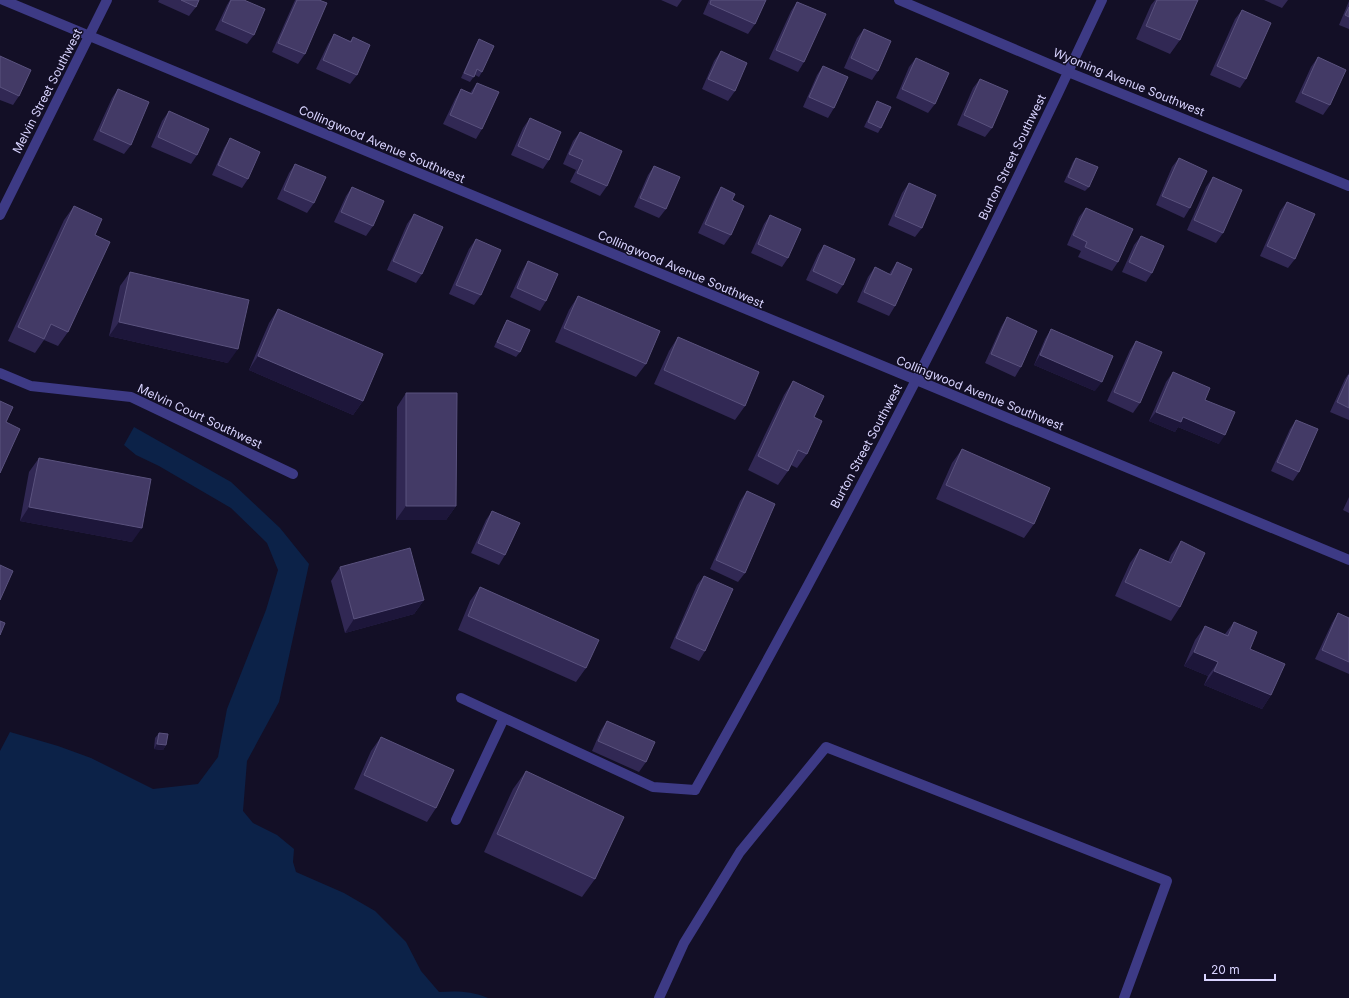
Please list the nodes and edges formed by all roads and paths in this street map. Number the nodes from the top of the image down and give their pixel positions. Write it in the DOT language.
graph roads {
  1 [pos="3,0"];
  2 [pos="106,0"];
  3 [pos="900,0"];
  4 [pos="1102,0"];
  5 [pos="89,37"];
  6 [pos="1068,72"];
  7 [pos="1349,186"];
  8 [pos="0,215"];
  9 [pos="0,373"];
  10 [pos="915,381"];
  11 [pos="294,474"];
  12 [pos="1349,560"];
  13 [pos="461,698"];
  14 [pos="504,718"];
  15 [pos="456,820"];
  16 [pos="659,998"];
  17 [pos="1124,998"];
  1 -- 5 [label="street, Collingwood Avenue Southwest"];
  2 -- 5 [label="street, Melvin Street Southwest"];
  3 -- 6 [label="street, Wyoming Avenue Southwest"];
  4 -- 6 [label="street, Burton Street Southwest"];
  5 -- 8 [label="street, Melvin Street Southwest"];
  5 -- 10 [label="street, Collingwood Avenue Southwest"];
  6 -- 7 [label="street, Wyoming Avenue Southwest"];
  6 -- 10 [label="street, Burton Street Southwest"];
  9 -- 11 [label="street, Melvin Court Southwest"];
  10 -- 12 [label="street, Collingwood Avenue Southwest"];
  10 -- 14 [label="street, Burton Street Southwest"];
  13 -- 14 [label="street"];
  14 -- 15 [label="street"];
  16 -- 17 [label="street"];
}
